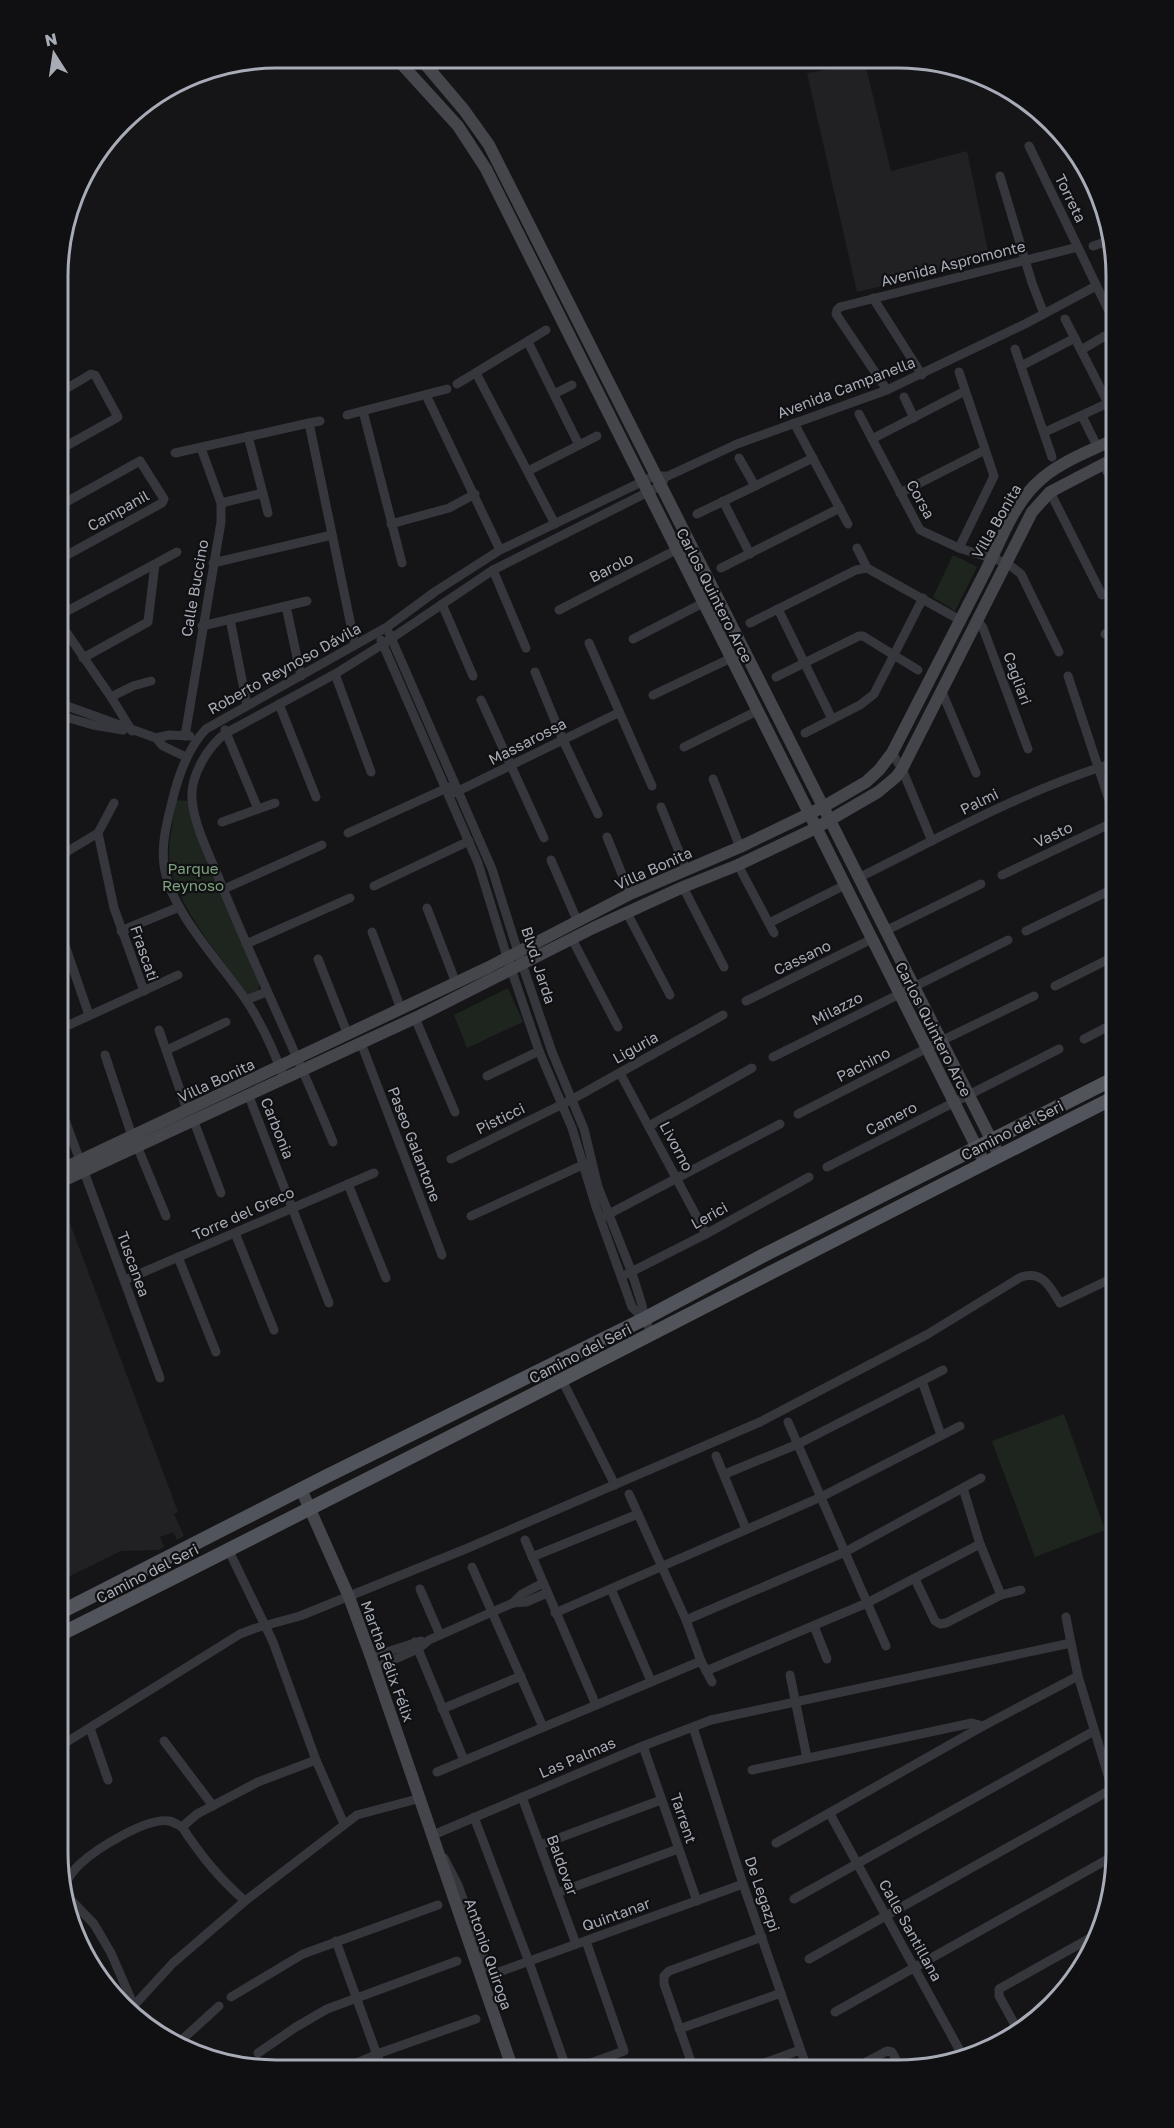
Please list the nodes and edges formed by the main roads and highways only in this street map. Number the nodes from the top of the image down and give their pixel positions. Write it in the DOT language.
graph roads {
  1 [pos="1106,1083"];
  2 [pos="1106,1102"];
  3 [pos="766,1254"];
  4 [pos="760,1277"];
  5 [pos="68,1608"];
  6 [pos="68,1631"];
  1 -- 3 [label="main road, Camino del Seri"];
  2 -- 4 [label="main road, Camino del Seri"];
  3 -- 4 [label="main road"];
  3 -- 5 [label="main road, Camino del Seri"];
  4 -- 6 [label="main road, Camino del Seri"];
}
